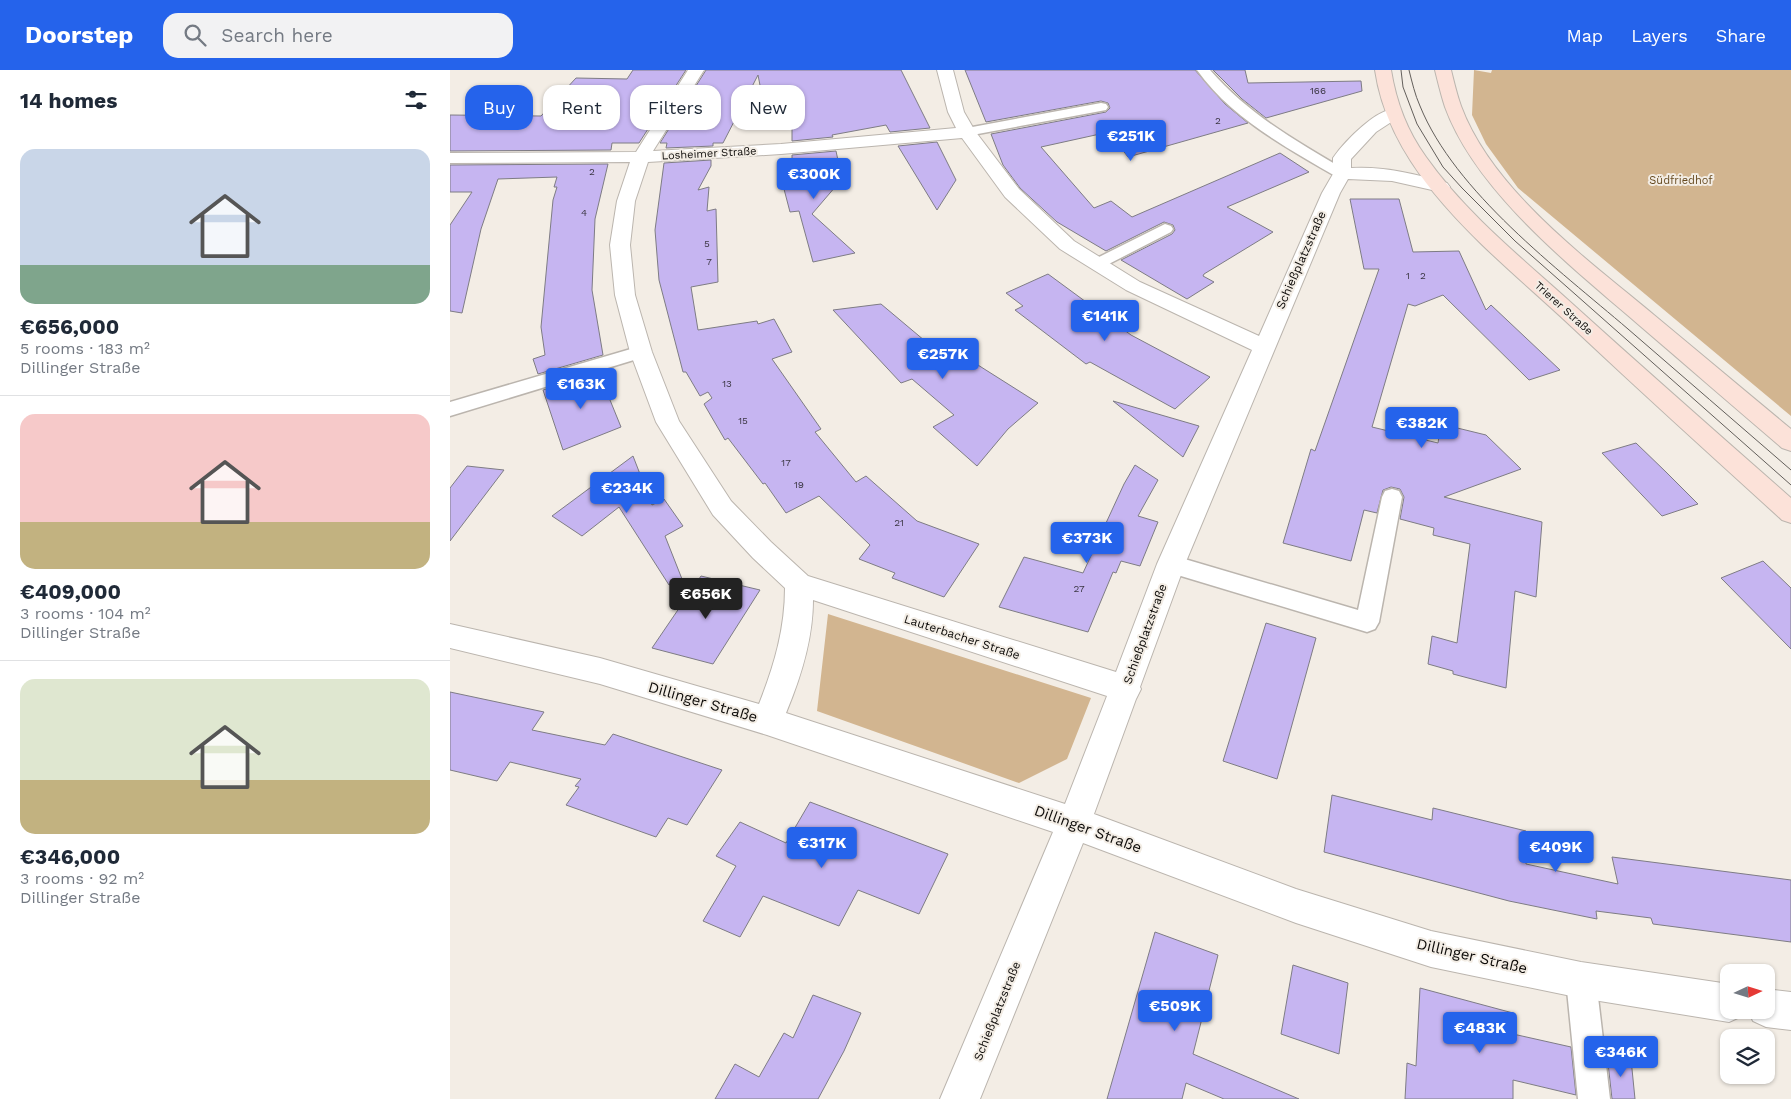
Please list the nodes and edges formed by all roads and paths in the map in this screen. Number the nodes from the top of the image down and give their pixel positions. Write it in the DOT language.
graph roads {
  1 [pos="696,70"];
  2 [pos="945,70"];
  3 [pos="1203,70"];
  4 [pos="1383,70"];
  5 [pos="1443,70"];
  6 [pos="1101,107"];
  7 [pos="1393,113"];
  8 [pos="967,132"];
  9 [pos="641,157"];
  10 [pos="450,158"];
  11 [pos="1342,174"];
  12 [pos="1441,187"];
  13 [pos="1165,229"];
  14 [pos="1097,264"];
  15 [pos="1264,348"];
  16 [pos="641,352"];
  17 [pos="450,409"];
  18 [pos="1791,442"];
  19 [pos="1392,497"];
  20 [pos="1791,513"];
  21 [pos="1170,564"];
  22 [pos="799,584"];
  23 [pos="450,636"];
  24 [pos="1126,689"];
  25 [pos="767,720"];
  26 [pos="1074,823"];
  27 [pos="1581,980"];
  28 [pos="1720,1002"];
  29 [pos="1775,1009"];
  30 [pos="1791,1011"];
  31 [pos="960,1099"];
  32 [pos="1594,1099"];
  1 -- 9 [label="street, Lauterbacher Straße"];
  2 -- 8 [label="street"];
  3 -- 11 [label="lane"];
  4 -- 7 [label="main road, Trierer Straße"];
  5 -- 18 [label="main road"];
  6 -- 8 [label="lane"];
  7 -- 11 [label="street, Schießplatzstraße"];
  7 -- 12 [label="main road, Trierer Straße"];
  8 -- 9 [label="street, Losheimer Straße"];
  8 -- 14 [label="street"];
  9 -- 10 [label="street, Losheimer Straße"];
  9 -- 16 [label="street, Lauterbacher Straße"];
  11 -- 12 [label="street"];
  11 -- 15 [label="street, Schießplatzstraße"];
  12 -- 20 [label="main road, Trierer Straße"];
  13 -- 14 [label="lane"];
  14 -- 15 [label="street"];
  15 -- 21 [label="street, Schießplatzstraße"];
  16 -- 17 [label="lane"];
  16 -- 22 [label="street, Lauterbacher Straße"];
  19 -- 21 [label="lane"];
  21 -- 24 [label="street, Schießplatzstraße"];
  22 -- 24 [label="street, Lauterbacher Straße"];
  22 -- 25 [label="street"];
  23 -- 25 [label="street, Dillinger Straße"];
  24 -- 26 [label="street, Schießplatzstraße"];
  25 -- 26 [label="street, Dillinger Straße"];
  26 -- 27 [label="street, Dillinger Straße"];
  26 -- 31 [label="street, Schießplatzstraße"];
  27 -- 28 [label="street, Dillinger Straße"];
  27 -- 32 [label="lane"];
  29 -- 30 [label="street"];
}
